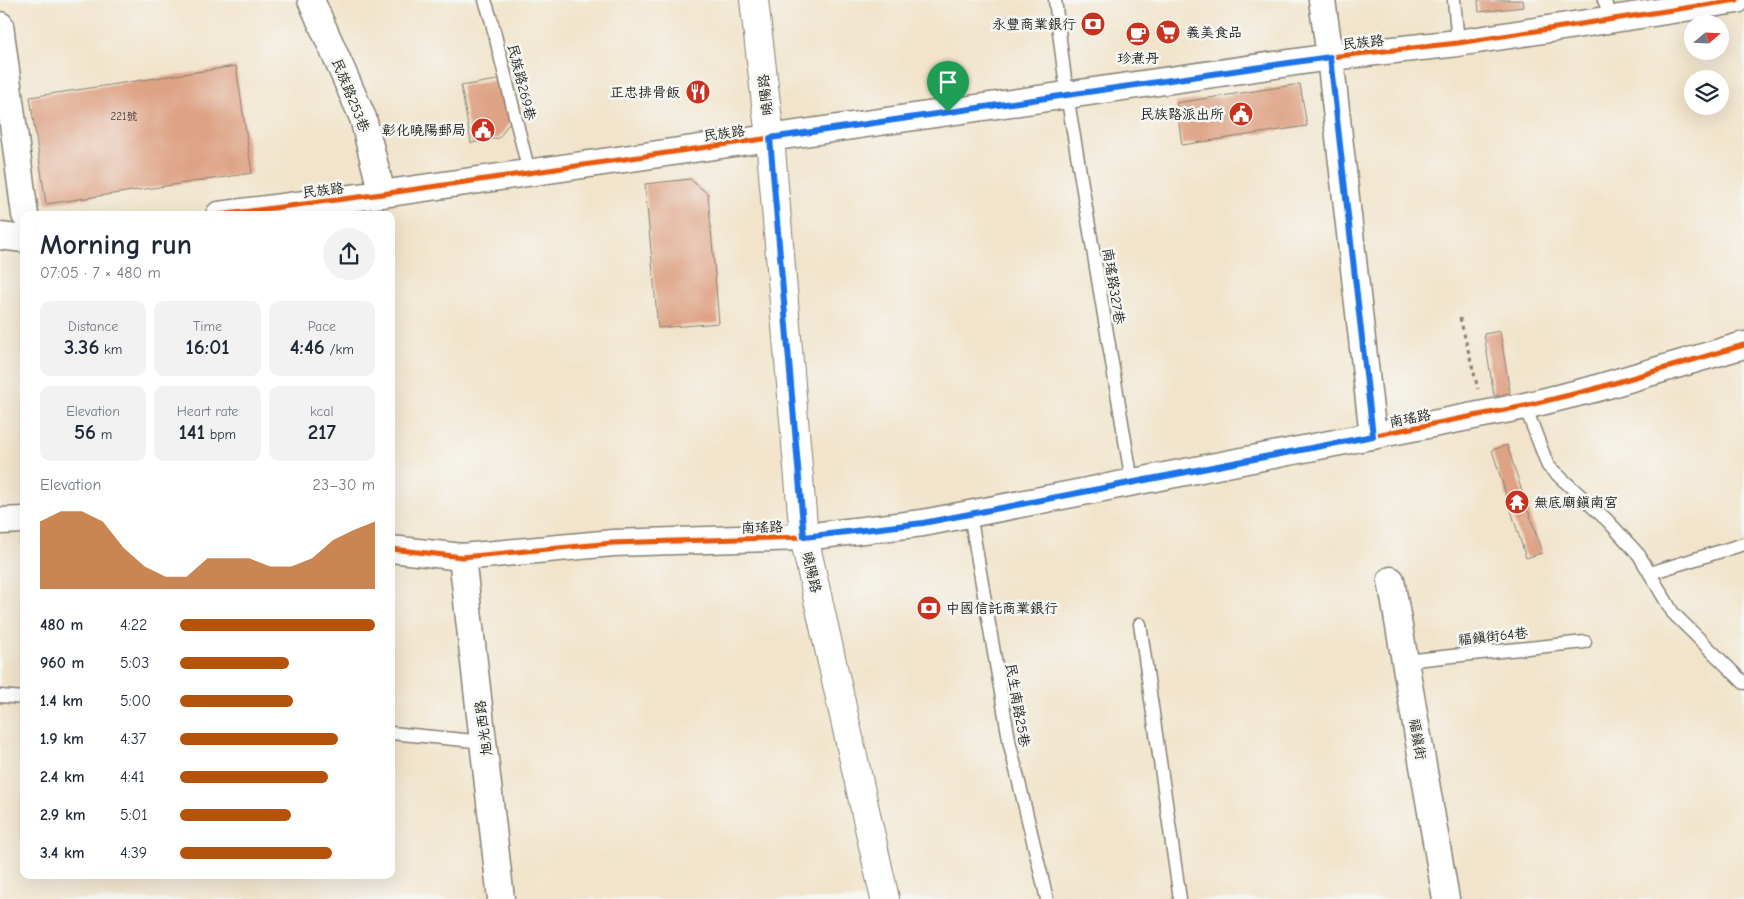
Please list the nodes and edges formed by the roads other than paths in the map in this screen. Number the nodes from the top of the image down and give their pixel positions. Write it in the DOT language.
graph roads {
  1 [pos="311,0"];
  2 [pos="484,0"];
  3 [pos="754,0"];
  4 [pos="1055,0"];
  5 [pos="1322,0"];
  6 [pos="1454,0"];
  7 [pos="1729,0"];
  8 [pos="1641,7"];
  9 [pos="1608,9"];
  10 [pos="0,25"];
  11 [pos="1458,43"];
  12 [pos="1330,57"];
  13 [pos="1067,95"];
  14 [pos="770,138"];
  15 [pos="529,172"];
  16 [pos="382,194"];
  17 [pos="24,211"];
  18 [pos="250,211"];
  19 [pos="0,236"];
  20 [pos="20,238"];
  21 [pos="1744,345"];
  22 [pos="1525,406"];
  23 [pos="1373,436"];
  24 [pos="1132,482"];
  25 [pos="970,514"];
  26 [pos="20,520"];
  27 [pos="0,521"];
  28 [pos="804,537"];
  29 [pos="1744,544"];
  30 [pos="395,549"];
  31 [pos="462,557"];
  32 [pos="1650,573"];
  33 [pos="1391,580"];
  34 [pos="1140,624"];
  35 [pos="1585,642"];
  36 [pos="1405,661"];
  37 [pos="1744,683"];
  38 [pos="0,696"];
  39 [pos="20,698"];
  40 [pos="395,733"];
  41 [pos="484,742"];
  42 [pos="501,899"];
  43 [pos="885,899"];
  44 [pos="1047,899"];
  45 [pos="1180,899"];
  46 [pos="1446,899"];
  1 -- 16 [label="street, 民族路253巷"];
  2 -- 15 [label="lane, 民族路269巷"];
  3 -- 14 [label="street, 曉陽路"];
  4 -- 13 [label="lane, 南瑤路327巷"];
  5 -- 12 [label="street"];
  6 -- 11 [label="lane"];
  7 -- 8 [label="street, 民族路"];
  8 -- 9 [label="street, 民族路"];
  9 -- 11 [label="street, 民族路"];
  10 -- 17 [label="street"];
  11 -- 12 [label="street, 民族路"];
  12 -- 13 [label="street, 民族路"];
  12 -- 23 [label="street"];
  13 -- 14 [label="street, 民族路"];
  13 -- 24 [label="lane, 南瑤路327巷"];
  14 -- 15 [label="street, 民族路"];
  14 -- 28 [label="street, 曉陽路"];
  15 -- 16 [label="street, 民族路"];
  16 -- 18 [label="street, 民族路"];
  19 -- 20 [label="street"];
  21 -- 22 [label="street, 南瑤路"];
  22 -- 23 [label="street, 南瑤路"];
  22 -- 32 [label="lane"];
  23 -- 24 [label="street, 南瑤路"];
  24 -- 25 [label="street, 南瑤路"];
  25 -- 28 [label="street, 南瑤路"];
  25 -- 44 [label="lane, 民生南路25巷"];
  26 -- 27 [label="street"];
  28 -- 31 [label="street, 南瑤路"];
  28 -- 43 [label="street, 曉陽路"];
  29 -- 32 [label="lane"];
  30 -- 31 [label="street, 南瑤路"];
  31 -- 41 [label="street, 旭光西路"];
  32 -- 37 [label="lane"];
  33 -- 36 [label="street, 福鎮街"];
  34 -- 45 [label="lane"];
  35 -- 36 [label="lane, 福鎮街64巷"];
  36 -- 46 [label="street, 福鎮街"];
  38 -- 39 [label="lane"];
  40 -- 41 [label="lane"];
  41 -- 42 [label="street, 旭光西路"];
}
